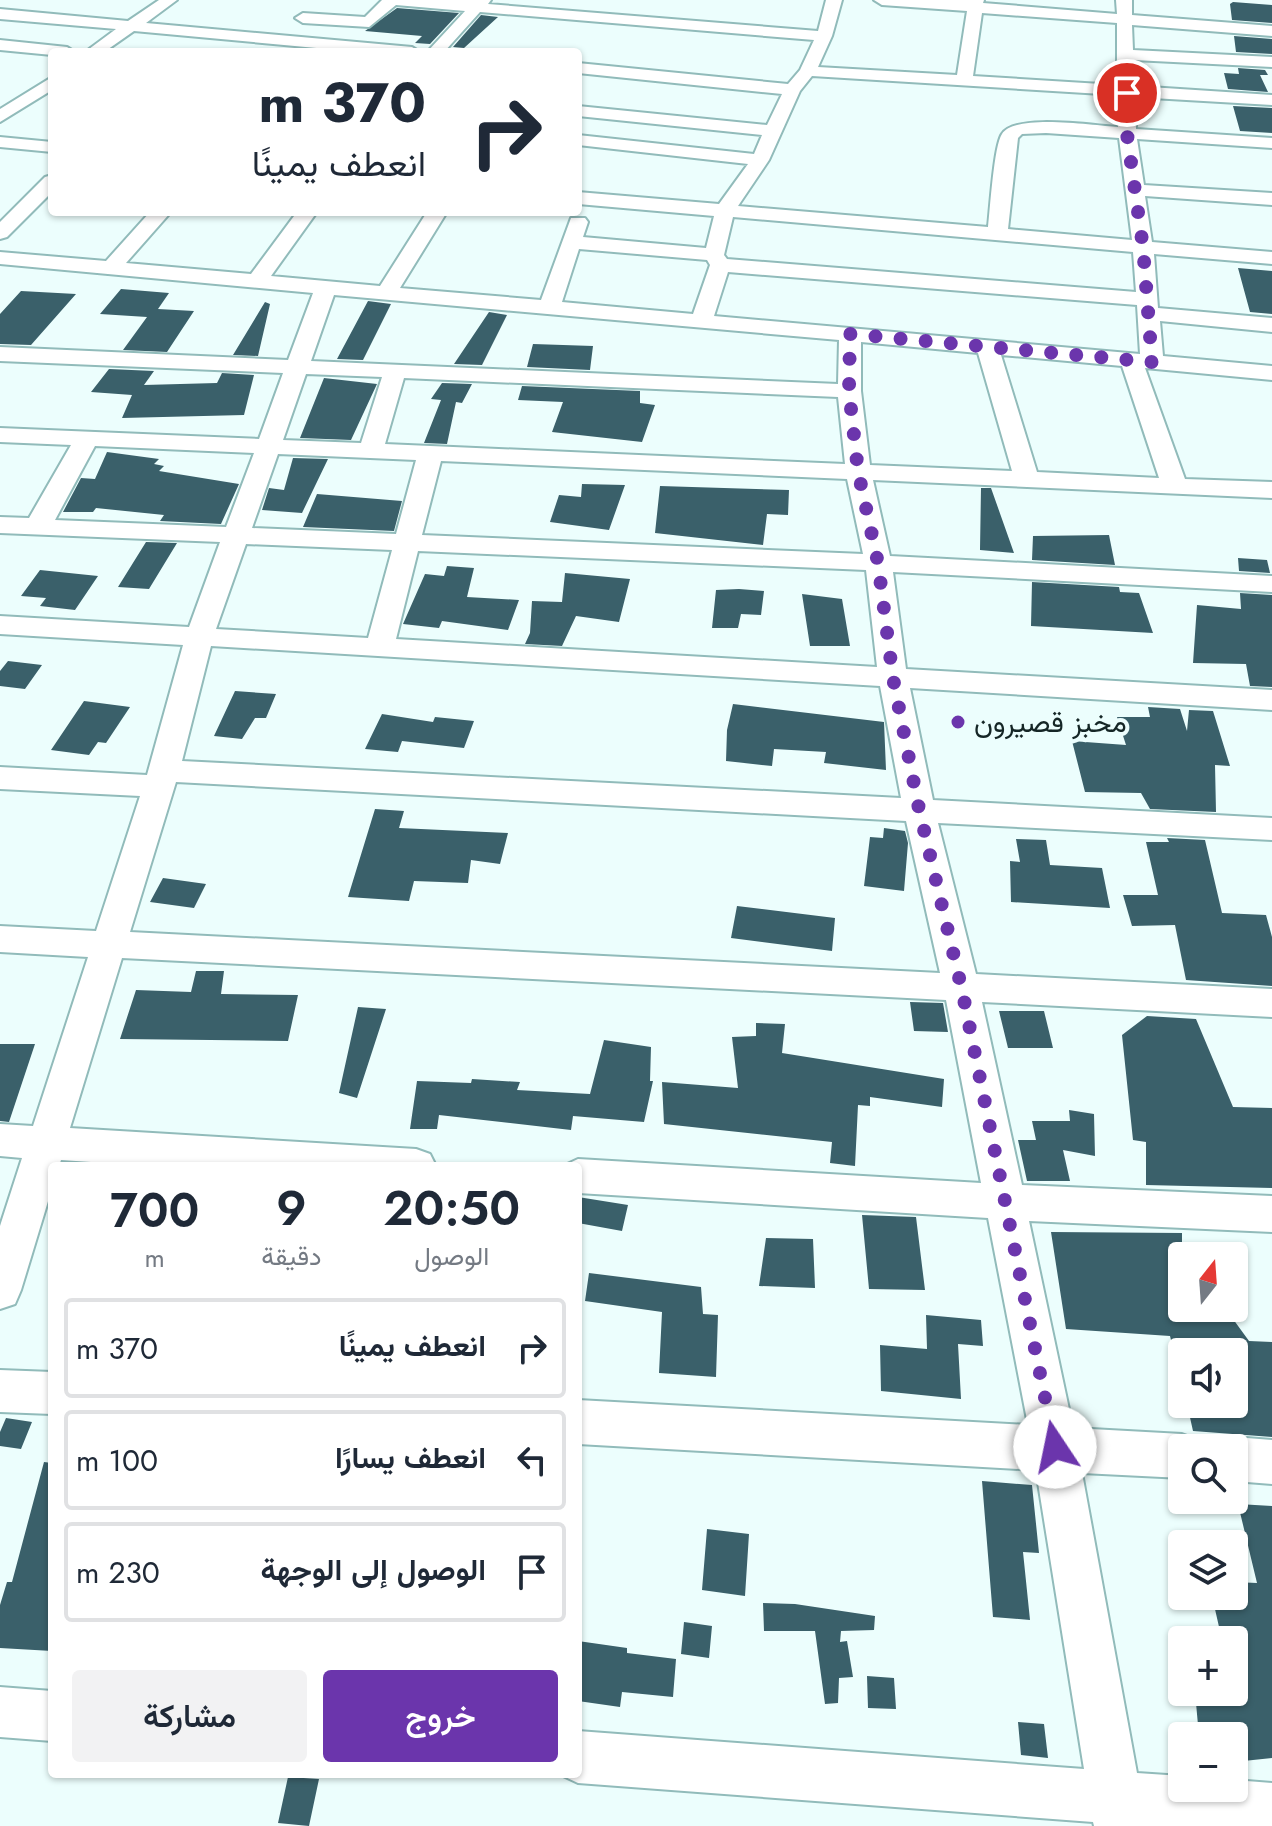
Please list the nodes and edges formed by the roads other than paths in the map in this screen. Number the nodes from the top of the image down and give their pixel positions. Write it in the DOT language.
graph roads {
  1 [pos="169,0"];
  2 [pos="321,0"];
  3 [pos="392,0"];
  4 [pos="882,0"];
  5 [pos="661,2"];
  6 [pos="975,3"];
  7 [pos="479,4"];
  8 [pos="1124,9"];
  9 [pos="826,11"];
  10 [pos="769,13"];
  11 [pos="0,14"];
  12 [pos="303,18"];
  13 [pos="643,21"];
  14 [pos="133,25"];
  15 [pos="760,31"];
  16 [pos="1272,31"];
  17 [pos="824,36"];
  18 [pos="280,39"];
  19 [pos="0,45"];
  20 [pos="99,48"];
  21 [pos="371,48"];
  22 [pos="439,48"];
  23 [pos="48,50"];
  24 [pos="1127,55"];
  25 [pos="1272,62"];
  26 [pos="582,68"];
  27 [pos="808,71"];
  28 [pos="964,83"];
  29 [pos="48,85"];
  30 [pos="792,90"];
  31 [pos="1127,93"];
  32 [pos="0,95"];
  33 [pos="29,96"];
  34 [pos="1272,100"];
  35 [pos="582,111"];
  36 [pos="0,117"];
  37 [pos="772,131"];
  38 [pos="1127,134"];
  39 [pos="582,140"];
  40 [pos="0,142"];
  41 [pos="1272,143"];
  42 [pos="48,147"];
  43 [pos="760,160"];
  44 [pos="48,185"];
  45 [pos="1134,190"];
  46 [pos="12,196"];
  47 [pos="36,197"];
  48 [pos="582,198"];
  49 [pos="1272,199"];
  50 [pos="725,210"];
  51 [pos="157,216"];
  52 [pos="304,216"];
  53 [pos="434,216"];
  54 [pos="578,216"];
  55 [pos="0,233"];
  56 [pos="997,234"];
  57 [pos="572,242"];
  58 [pos="1143,247"];
  59 [pos="0,258"];
  60 [pos="1272,258"];
  61 [pos="717,260"];
  62 [pos="112,267"];
  63 [pos="258,280"];
  64 [pos="326,287"];
  65 [pos="387,292"];
  66 [pos="1147,306"];
  67 [pos="549,308"];
  68 [pos="702,321"];
  69 [pos="1272,325"];
  70 [pos="850,334"];
  71 [pos="988,348"];
  72 [pos="0,354"];
  73 [pos="1141,361"];
  74 [pos="295,366"];
  75 [pos="395,371"];
  76 [pos="1272,373"];
  77 [pos="849,391"];
  78 [pos="0,435"];
  79 [pos="87,439"];
  80 [pos="268,447"];
  81 [pos="371,452"];
  82 [pos="430,455"];
  83 [pos="858,471"];
  84 [pos="1026,478"];
  85 [pos="1174,484"];
  86 [pos="1272,490"];
  87 [pos="0,525"];
  88 [pos="38,526"];
  89 [pos="236,534"];
  90 [pos="406,541"];
  91 [pos="878,563"];
  92 [pos="1272,584"];
  93 [pos="0,625"];
  94 [pos="200,635"];
  95 [pos="380,647"];
  96 [pos="893,678"];
  97 [pos="1272,700"];
  98 [pos="0,778"];
  99 [pos="162,778"];
  100 [pos="919,809"];
  101 [pos="1272,829"];
  102 [pos="0,939"];
  103 [pos="108,945"];
  104 [pos="962,990"];
  105 [pos="1272,1003"];
  106 [pos="0,1140"];
  107 [pos="49,1143"];
  108 [pos="352,1162"];
  109 [pos="582,1176"];
  110 [pos="1006,1202"];
  111 [pos="1272,1214"];
  112 [pos="0,1290"];
  113 [pos="0,1391"];
  114 [pos="48,1393"];
  115 [pos="582,1422"];
  116 [pos="1055,1447"];
  117 [pos="1168,1455"];
  118 [pos="1248,1460"];
  119 [pos="1272,1462"];
  120 [pos="0,1712"];
  121 [pos="48,1716"];
  122 [pos="582,1757"];
  123 [pos="1272,1809"];
  124 [pos="1118,1812"];
  1 -- 14 [label="street"];
  2 -- 12 [label="street"];
  3 -- 7 [label="street"];
  3 -- 12 [label="street"];
  4 -- 6 [label="street"];
  5 -- 13 [label="street"];
  6 -- 8 [label="street"];
  6 -- 28 [label="street"];
  7 -- 13 [label="street"];
  7 -- 22 [label="street"];
  8 -- 16 [label="street"];
  8 -- 24 [label="street"];
  9 -- 17 [label="street"];
  10 -- 15 [label="street"];
  11 -- 14 [label="street"];
  12 -- 18 [label="street"];
  13 -- 15 [label="street"];
  14 -- 18 [label="street"];
  14 -- 20 [label="street"];
  15 -- 17 [label="street"];
  17 -- 27 [label="street"];
  18 -- 21 [label="street"];
  19 -- 23 [label="street"];
  24 -- 25 [label="street"];
  24 -- 31 [label="street"];
  26 -- 30 [label="street"];
  27 -- 28 [label="street"];
  27 -- 30 [label="street"];
  28 -- 31 [label="street"];
  29 -- 33 [label="street"];
  30 -- 37 [label="street"];
  31 -- 34 [label="street"];
  31 -- 38 [label="street"];
  32 -- 33 [label="street"];
  33 -- 36 [label="street"];
  35 -- 37 [label="street"];
  37 -- 43 [label="street"];
  38 -- 41 [label="street"];
  38 -- 45 [label="street"];
  38 -- 56 [label="street"];
  39 -- 43 [label="street"];
  40 -- 42 [label="street"];
  43 -- 50 [label="street"];
  44 -- 47 [label="street"];
  45 -- 49 [label="street"];
  45 -- 58 [label="street"];
  46 -- 47 [label="street"];
  47 -- 55 [label="street"];
  48 -- 50 [label="street"];
  50 -- 56 [label="street"];
  50 -- 61 [label="street"];
  51 -- 62 [label="street"];
  52 -- 63 [label="street"];
  53 -- 65 [label="street"];
  54 -- 57 [label="street"];
  56 -- 58 [label="street"];
  57 -- 61 [label="street"];
  57 -- 67 [label="street"];
  58 -- 60 [label="street"];
  58 -- 66 [label="street"];
  59 -- 62 [label="street"];
  61 -- 66 [label="street"];
  61 -- 68 [label="street"];
  62 -- 63 [label="street"];
  63 -- 64 [label="street"];
  64 -- 65 [label="street"];
  64 -- 74 [label="street"];
  65 -- 67 [label="street"];
  66 -- 69 [label="street"];
  66 -- 73 [label="street"];
  67 -- 68 [label="street"];
  68 -- 70 [label="street"];
  70 -- 71 [label="street"];
  70 -- 77 [label="street"];
  71 -- 73 [label="street"];
  71 -- 84 [label="street"];
  72 -- 74 [label="street"];
  73 -- 76 [label="street"];
  73 -- 85 [label="street"];
  74 -- 75 [label="street"];
  74 -- 80 [label="street"];
  75 -- 77 [label="street"];
  75 -- 81 [label="street"];
  77 -- 83 [label="street"];
  78 -- 79 [label="street"];
  79 -- 80 [label="street"];
  79 -- 88 [label="street"];
  80 -- 81 [label="street"];
  80 -- 89 [label="street"];
  81 -- 82 [label="street"];
  82 -- 83 [label="street"];
  82 -- 90 [label="street"];
  83 -- 84 [label="street"];
  83 -- 91 [label="street"];
  84 -- 85 [label="street"];
  85 -- 86 [label="street"];
  87 -- 88 [label="street"];
  88 -- 89 [label="street"];
  89 -- 90 [label="street"];
  89 -- 94 [label="street"];
  90 -- 91 [label="street"];
  90 -- 95 [label="street"];
  91 -- 92 [label="street"];
  91 -- 96 [label="street"];
  93 -- 94 [label="street"];
  94 -- 95 [label="street"];
  94 -- 99 [label="street"];
  95 -- 96 [label="street"];
  96 -- 97 [label="street"];
  96 -- 100 [label="street"];
  98 -- 99 [label="street"];
  99 -- 100 [label="street"];
  99 -- 103 [label="street"];
  100 -- 101 [label="street"];
  100 -- 104 [label="street"];
  102 -- 103 [label="street"];
  103 -- 104 [label="street"];
  103 -- 107 [label="street"];
  104 -- 105 [label="street"];
  104 -- 110 [label="street"];
  106 -- 107 [label="street"];
  107 -- 108 [label="street"];
  107 -- 112 [label="street"];
  109 -- 110 [label="street"];
  110 -- 111 [label="street"];
  110 -- 116 [label="street"];
  113 -- 114 [label="street"];
  115 -- 116 [label="street"];
  116 -- 117 [label="street"];
  116 -- 124 [label="street"];
  118 -- 119 [label="street"];
  120 -- 121 [label="street"];
  122 -- 124 [label="street"];
  123 -- 124 [label="street"];
}
